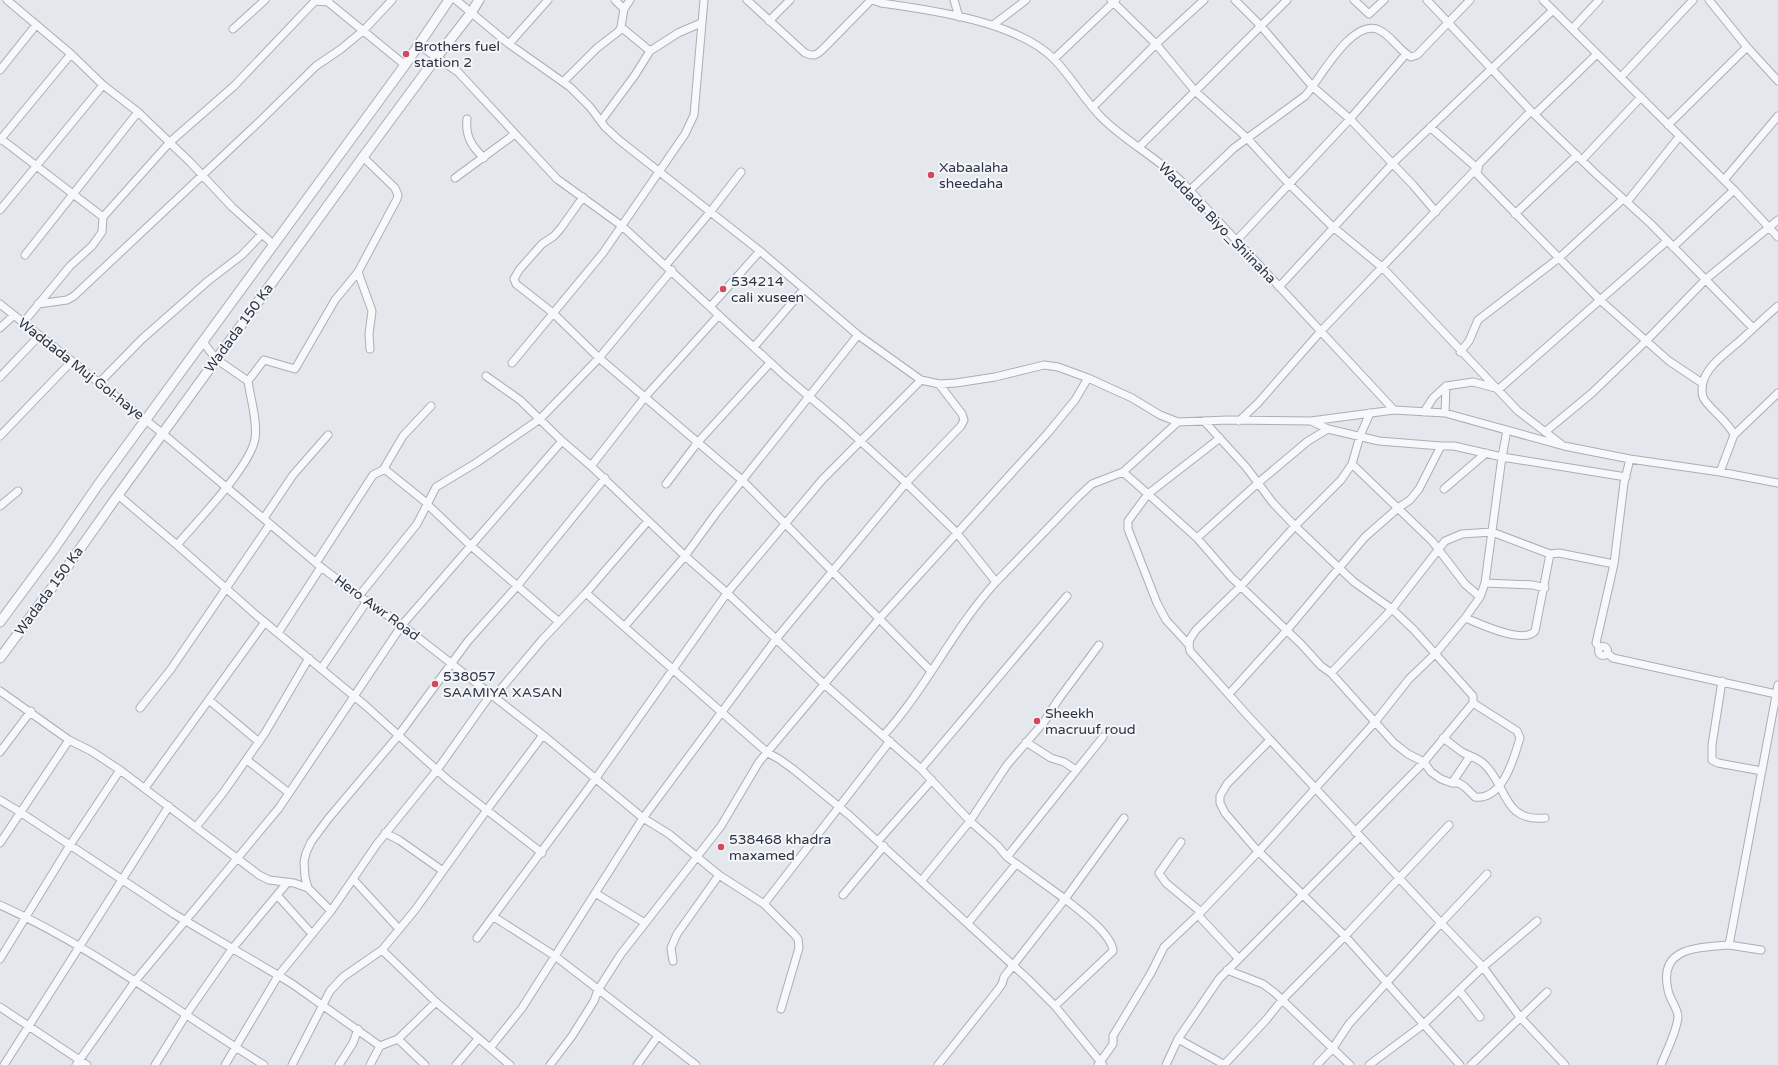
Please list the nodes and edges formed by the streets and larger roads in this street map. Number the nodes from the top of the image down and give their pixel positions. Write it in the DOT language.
graph roads {
  1 [pos="2,0"];
  2 [pos="7,0"];
  3 [pos="265,0"];
  4 [pos="315,0"];
  5 [pos="392,0"];
  6 [pos="449,0"];
  7 [pos="456,0"];
  8 [pos="479,0"];
  9 [pos="548,0"];
  10 [pos="614,0"];
  11 [pos="630,0"];
  12 [pos="704,0"];
  13 [pos="747,0"];
  14 [pos="790,0"];
  15 [pos="872,0"];
  16 [pos="954,0"];
  17 [pos="1026,0"];
  18 [pos="1204,0"];
  19 [pos="1234,0"];
  20 [pos="1287,0"];
  21 [pos="1354,0"];
  22 [pos="1384,0"];
  23 [pos="1426,0"];
  24 [pos="1470,0"];
  25 [pos="1543,0"];
  26 [pos="1599,0"];
  27 [pos="1693,0"];
  28 [pos="1709,0"];
  29 [pos="328,1"];
  30 [pos="1114,1"];
  31 [pos="0,3"];
  32 [pos="624,9"];
  33 [pos="1553,10"];
  34 [pos="471,13"];
  35 [pos="959,17"];
  36 [pos="769,20"];
  37 [pos="701,23"];
  38 [pos="1448,23"];
  39 [pos="36,25"];
  40 [pos="993,25"];
  41 [pos="1261,26"];
  42 [pos="621,27"];
  43 [pos="233,29"];
  44 [pos="1572,29"];
  45 [pos="364,30"];
  46 [pos="509,44"];
  47 [pos="1156,44"];
  48 [pos="419,45"];
  49 [pos="1747,47"];
  50 [pos="650,51"];
  51 [pos="71,54"];
  52 [pos="1406,54"];
  53 [pos="1597,54"];
  54 [pos="436,58"];
  55 [pos="1054,59"];
  56 [pos="405,65"];
  57 [pos="1492,68"];
  58 [pos="0,70"];
  59 [pos="1621,77"];
  60 [pos="1778,81"];
  61 [pos="563,82"];
  62 [pos="103,85"];
  63 [pos="1313,87"];
  64 [pos="1195,91"];
  65 [pos="1641,97"];
  66 [pos="1093,107"];
  67 [pos="138,112"];
  68 [pos="1533,112"];
  69 [pos="1778,116"];
  70 [pos="466,119"];
  71 [pos="1350,119"];
  72 [pos="601,121"];
  73 [pos="1668,124"];
  74 [pos="1430,127"];
  75 [pos="515,134"];
  76 [pos="1679,137"];
  77 [pos="1247,138"];
  78 [pos="0,139"];
  79 [pos="170,142"];
  80 [pos="1139,147"];
  81 [pos="363,157"];
  82 [pos="484,158"];
  83 [pos="1579,158"];
  84 [pos="1393,164"];
  85 [pos="36,165"];
  86 [pos="1477,168"];
  87 [pos="659,171"];
  88 [pos="741,172"];
  89 [pos="202,176"];
  90 [pos="455,178"];
  91 [pos="1724,180"];
  92 [pos="1289,184"];
  93 [pos="1734,190"];
  94 [pos="1189,191"];
  95 [pos="72,194"];
  96 [pos="583,197"];
  97 [pos="1625,200"];
  98 [pos="0,210"];
  99 [pos="711,211"];
  100 [pos="1436,212"];
  101 [pos="1516,214"];
  102 [pos="103,217"];
  103 [pos="1778,220"];
  104 [pos="622,226"];
  105 [pos="1333,227"];
  106 [pos="1770,228"];
  107 [pos="262,234"];
  108 [pos="1778,237"];
  109 [pos="1667,240"];
  110 [pos="1236,241"];
  111 [pos="273,244"];
  112 [pos="1673,247"];
  113 [pos="760,251"];
  114 [pos="25,255"];
  115 [pos="1559,258"];
  116 [pos="666,265"];
  117 [pos="1383,268"];
  118 [pos="672,270"];
  119 [pos="358,272"];
  120 [pos="1706,279"];
  121 [pos="1279,286"];
  122 [pos="804,289"];
  123 [pos="1600,300"];
  124 [pos="0,304"];
  125 [pos="38,304"];
  126 [pos="1778,306"];
  127 [pos="710,308"];
  128 [pos="553,313"];
  129 [pos="719,315"];
  130 [pos="13,316"];
  131 [pos="23,323"];
  132 [pos="0,328"];
  133 [pos="1753,328"];
  134 [pos="1321,331"];
  135 [pos="858,335"];
  136 [pos="39,336"];
  137 [pos="1646,340"];
  138 [pos="203,342"];
  139 [pos="754,347"];
  140 [pos="370,349"];
  141 [pos="1460,352"];
  142 [pos="599,358"];
  143 [pos="216,359"];
  144 [pos="72,361"];
  145 [pos="512,363"];
  146 [pos="770,363"];
  147 [pos="486,376"];
  148 [pos="0,377"];
  149 [pos="1088,378"];
  150 [pos="921,380"];
  151 [pos="248,381"];
  152 [pos="1702,382"];
  153 [pos="98,383"];
  154 [pos="939,384"];
  155 [pos="1446,386"];
  156 [pos="1499,389"];
  157 [pos="1778,393"];
  158 [pos="810,396"];
  159 [pos="645,397"];
  160 [pos="431,406"];
  161 [pos="1394,410"];
  162 [pos="1424,412"];
  163 [pos="1370,413"];
  164 [pos="1445,413"];
  165 [pos="540,419"];
  166 [pos="146,421"];
  167 [pos="1204,421"];
  168 [pos="1239,421"];
  169 [pos="1311,421"];
  170 [pos="1178,422"];
  171 [pos="1328,429"];
  172 [pos="1507,430"];
  173 [pos="1545,432"];
  174 [pos="162,433"];
  175 [pos="328,435"];
  176 [pos="1734,435"];
  177 [pos="0,436"];
  178 [pos="1360,436"];
  179 [pos="1220,438"];
  180 [pos="562,441"];
  181 [pos="698,442"];
  182 [pos="860,442"];
  183 [pos="1442,446"];
  184 [pos="1564,446"];
  185 [pos="1486,453"];
  186 [pos="1502,456"];
  187 [pos="1630,458"];
  188 [pos="1352,464"];
  189 [pos="591,466"];
  190 [pos="383,470"];
  191 [pos="1123,472"];
  192 [pos="1720,472"];
  193 [pos="1626,477"];
  194 [pos="605,478"];
  195 [pos="742,481"];
  196 [pos="1258,483"];
  197 [pos="666,484"];
  198 [pos="906,484"];
  199 [pos="1777,484"];
  200 [pos="227,486"];
  201 [pos="1444,489"];
  202 [pos="18,491"];
  203 [pos="1148,494"];
  204 [pos="118,495"];
  205 [pos="428,504"];
  206 [pos="0,506"];
  207 [pos="1398,508"];
  208 [pos="264,518"];
  209 [pos="648,521"];
  210 [pos="270,524"];
  211 [pos="784,524"];
  212 [pos="1295,526"];
  213 [pos="956,532"];
  214 [pos="1492,532"];
  215 [pos="1197,538"];
  216 [pos="177,545"];
  217 [pos="470,545"];
  218 [pos="1438,550"];
  219 [pos="1550,554"];
  220 [pos="685,556"];
  221 [pos="1614,564"];
  222 [pos="318,565"];
  223 [pos="1339,568"];
  224 [pos="831,572"];
  225 [pos="996,582"];
  226 [pos="1486,583"];
  227 [pos="518,585"];
  228 [pos="1241,586"];
  229 [pos="226,588"];
  230 [pos="1544,588"];
  231 [pos="727,592"];
  232 [pos="586,594"];
  233 [pos="360,596"];
  234 [pos="1067,596"];
  235 [pos="1480,597"];
  236 [pos="367,601"];
  237 [pos="1392,609"];
  238 [pos="1465,618"];
  239 [pos="879,619"];
  240 [pos="0,622"];
  241 [pos="265,622"];
  242 [pos="559,622"];
  243 [pos="402,625"];
  244 [pos="625,626"];
  245 [pos="1287,630"];
  246 [pos="278,633"];
  247 [pos="776,639"];
  248 [pos="1099,645"];
  249 [pos="1189,645"];
  250 [pos="1436,653"];
  251 [pos="0,658"];
  252 [pos="308,658"];
  253 [pos="451,662"];
  254 [pos="321,668"];
  255 [pos="672,669"];
  256 [pos="931,671"];
  257 [pos="1331,673"];
  258 [pos="1722,681"];
  259 [pos="824,684"];
  260 [pos="1778,685"];
  261 [pos="0,691"];
  262 [pos="1229,694"];
  263 [pos="1776,694"];
  264 [pos="354,695"];
  265 [pos="492,696"];
  266 [pos="209,700"];
  267 [pos="1473,703"];
  268 [pos="140,708"];
  269 [pos="31,711"];
  270 [pos="721,711"];
  271 [pos="1375,722"];
  272 [pos="543,735"];
  273 [pos="398,736"];
  274 [pos="883,736"];
  275 [pos="1103,737"];
  276 [pos="1443,738"];
  277 [pos="69,740"];
  278 [pos="1270,740"];
  279 [pos="890,741"];
  280 [pos="259,742"];
  281 [pos="1026,742"];
  282 [pos="0,752"];
  283 [pos="768,753"];
  284 [pos="1470,756"];
  285 [pos="247,760"];
  286 [pos="1424,762"];
  287 [pos="921,769"];
  288 [pos="120,770"];
  289 [pos="437,770"];
  290 [pos="1076,770"];
  291 [pos="1762,771"];
  292 [pos="596,778"];
  293 [pos="932,780"];
  294 [pos="1452,783"];
  295 [pos="1500,784"];
  296 [pos="145,788"];
  297 [pos="1316,789"];
  298 [pos="289,793"];
  299 [pos="0,800"];
  300 [pos="169,806"];
  301 [pos="839,807"];
  302 [pos="486,811"];
  303 [pos="20,812"];
  304 [pos="643,818"];
  305 [pos="1124,818"];
  306 [pos="1545,818"];
  307 [pos="970,821"];
  308 [pos="1449,826"];
  309 [pos="196,827"];
  310 [pos="385,833"];
  311 [pos="1358,834"];
  312 [pos="1181,842"];
  313 [pos="0,843"];
  314 [pos="881,844"];
  315 [pos="70,845"];
  316 [pos="1259,851"];
  317 [pos="542,853"];
  318 [pos="697,856"];
  319 [pos="1007,857"];
  320 [pos="237,860"];
  321 [pos="1016,864"];
  322 [pos="443,871"];
  323 [pos="1487,874"];
  324 [pos="719,875"];
  325 [pos="1399,878"];
  326 [pos="122,879"];
  327 [pos="353,879"];
  328 [pos="922,880"];
  329 [pos="287,883"];
  330 [pos="308,888"];
  331 [pos="595,893"];
  332 [pos="277,895"];
  333 [pos="843,895"];
  334 [pos="1303,895"];
  335 [pos="1065,899"];
  336 [pos="764,904"];
  337 [pos="0,905"];
  338 [pos="331,911"];
  339 [pos="1199,913"];
  340 [pos="27,917"];
  341 [pos="494,917"];
  342 [pos="184,920"];
  343 [pos="1537,921"];
  344 [pos="645,923"];
  345 [pos="968,923"];
  346 [pos="1441,923"];
  347 [pos="400,929"];
  348 [pos="312,934"];
  349 [pos="1345,936"];
  350 [pos="478,938"];
  351 [pos="1729,945"];
  352 [pos="80,946"];
  353 [pos="232,949"];
  354 [pos="382,950"];
  355 [pos="1761,950"];
  356 [pos="555,956"];
  357 [pos="1239,958"];
  358 [pos="0,959"];
  359 [pos="673,961"];
  360 [pos="1013,965"];
  361 [pos="1483,967"];
  362 [pos="1227,970"];
  363 [pos="278,976"];
  364 [pos="136,980"];
  365 [pos="1387,984"];
  366 [pos="598,990"];
  367 [pos="1459,990"];
  368 [pos="1547,992"];
  369 [pos="1282,1000"];
  370 [pos="436,1002"];
  371 [pos="323,1004"];
  372 [pos="1054,1006"];
  373 [pos="0,1007"];
  374 [pos="781,1009"];
  375 [pos="186,1015"];
  376 [pos="1480,1017"];
  377 [pos="1520,1017"];
  378 [pos="1424,1024"];
  379 [pos="29,1026"];
  380 [pos="358,1029"];
  381 [pos="658,1036"];
  382 [pos="398,1039"];
  383 [pos="478,1039"];
  384 [pos="1178,1039"];
  385 [pos="380,1046"];
  386 [pos="235,1047"];
  387 [pos="490,1048"];
  388 [pos="1333,1048"];
  389 [pos="78,1063"];
  390 [pos="1100,1064"];
  391 [pos="1561,1064"];
  392 [pos="4,1065"];
  393 [pos="87,1065"];
  394 [pos="155,1065"];
  395 [pos="225,1065"];
  396 [pos="264,1065"];
  397 [pos="292,1065"];
  398 [pos="339,1065"];
  399 [pos="370,1065"];
  400 [pos="425,1065"];
  401 [pos="456,1065"];
  402 [pos="510,1065"];
  403 [pos="550,1065"];
  404 [pos="637,1065"];
  405 [pos="696,1065"];
  406 [pos="938,1065"];
  407 [pos="1166,1065"];
  408 [pos="1224,1065"];
  409 [pos="1317,1065"];
  410 [pos="1350,1065"];
  411 [pos="1369,1065"];
  412 [pos="1460,1065"];
  413 [pos="1471,1065"];
  414 [pos="1661,1065"];
  1 -- 31 [label="street"];
  2 -- 39 [label="street"];
  3 -- 43 [label="street"];
  4 -- 29 [label="street"];
  4 -- 79 [label="street"];
  5 -- 45 [label="street"];
  6 -- 48 [label="street, Wadada 150 Ka"];
  7 -- 34 [label="street"];
  8 -- 34 [label="street, Wadada 150 Ka"];
  9 -- 46 [label="street"];
  10 -- 32 [label="street"];
  11 -- 32 [label="street"];
  12 -- 37 [label="street"];
  13 -- 36 [label="street"];
  14 -- 36 [label="street"];
  15 -- 35 [label="street, Waddada Biyo_Shiinaha"];
  15 -- 36 [label="street"];
  16 -- 35 [label="street"];
  17 -- 40 [label="street"];
  18 -- 47 [label="street"];
  19 -- 41 [label="street"];
  20 -- 41 [label="street"];
  21 -- 22 [label="street"];
  23 -- 38 [label="street"];
  24 -- 38 [label="street"];
  25 -- 33 [label="street"];
  26 -- 44 [label="street"];
  27 -- 59 [label="street"];
  28 -- 49 [label="street"];
  29 -- 45 [label="street"];
  30 -- 47 [label="street"];
  30 -- 55 [label="street"];
  32 -- 42 [label="street"];
  33 -- 44 [label="street"];
  33 -- 57 [label="street"];
  34 -- 46 [label="street"];
  34 -- 54 [label="street, Wadada 150 Ka"];
  35 -- 40 [label="street, Waddada Biyo_Shiinaha"];
  37 -- 50 [label="street"];
  37 -- 87 [label="street"];
  38 -- 52 [label="street"];
  38 -- 57 [label="street"];
  39 -- 51 [label="street"];
  39 -- 58 [label="street"];
  40 -- 55 [label="street, Waddada Biyo_Shiinaha"];
  41 -- 63 [label="street"];
  41 -- 64 [label="street"];
  42 -- 50 [label="street"];
  42 -- 61 [label="street"];
  44 -- 53 [label="street"];
  45 -- 56 [label="street"];
  45 -- 89 [label="street"];
  46 -- 61 [label="street"];
  47 -- 64 [label="street"];
  47 -- 66 [label="street"];
  48 -- 54 [label="street"];
  48 -- 56 [label="street, Wadada 150 Ka"];
  49 -- 60 [label="street"];
  49 -- 73 [label="street"];
  50 -- 72 [label="street"];
  51 -- 62 [label="street"];
  51 -- 78 [label="street"];
  52 -- 63 [label="street"];
  52 -- 71 [label="street"];
  53 -- 59 [label="street"];
  53 -- 68 [label="street"];
  54 -- 75 [label="street"];
  54 -- 81 [label="street, Wadada 150 Ka"];
  55 -- 66 [label="street, Waddada Biyo_Shiinaha"];
  56 -- 111 [label="street, Wadada 150 Ka"];
  57 -- 68 [label="street"];
  57 -- 74 [label="street"];
  59 -- 65 [label="street"];
  61 -- 72 [label="street"];
  62 -- 67 [label="street"];
  62 -- 85 [label="street"];
  63 -- 71 [label="street"];
  63 -- 77 [label="street"];
  64 -- 77 [label="street"];
  64 -- 80 [label="street"];
  65 -- 73 [label="street"];
  65 -- 83 [label="street"];
  66 -- 80 [label="street, Waddada Biyo_Shiinaha"];
  67 -- 79 [label="street"];
  67 -- 95 [label="street"];
  68 -- 83 [label="street"];
  68 -- 86 [label="street"];
  69 -- 91 [label="street"];
  70 -- 82 [label="street"];
  71 -- 84 [label="street"];
  71 -- 92 [label="street"];
  72 -- 87 [label="street"];
  73 -- 76 [label="street"];
  74 -- 84 [label="street"];
  74 -- 86 [label="street"];
  75 -- 82 [label="street"];
  75 -- 96 [label="street"];
  76 -- 91 [label="street"];
  76 -- 97 [label="street"];
  77 -- 92 [label="street"];
  77 -- 94 [label="street"];
  78 -- 85 [label="street"];
  79 -- 89 [label="street"];
  79 -- 102 [label="street"];
  80 -- 94 [label="street, Waddada Biyo_Shiinaha"];
  81 -- 119 [label="street"];
  81 -- 143 [label="street, Wadada 150 Ka"];
  82 -- 90 [label="street"];
  83 -- 97 [label="street"];
  83 -- 101 [label="street"];
  84 -- 100 [label="street"];
  84 -- 105 [label="street"];
  85 -- 95 [label="street"];
  85 -- 98 [label="street"];
  86 -- 100 [label="street"];
  86 -- 101 [label="street"];
  87 -- 99 [label="street"];
  87 -- 104 [label="street"];
  88 -- 99 [label="street"];
  89 -- 107 [label="street"];
  89 -- 125 [label="street"];
  91 -- 93 [label="street"];
  92 -- 105 [label="street"];
  92 -- 110 [label="street"];
  93 -- 106 [label="street"];
  93 -- 112 [label="street"];
  94 -- 110 [label="street, Waddada Biyo_Shiinaha"];
  95 -- 102 [label="street"];
  95 -- 114 [label="street"];
  96 -- 104 [label="street"];
  96 -- 128 [label="street"];
  97 -- 109 [label="street"];
  97 -- 115 [label="street"];
  99 -- 113 [label="street"];
  99 -- 116 [label="street"];
  100 -- 117 [label="street"];
  101 -- 115 [label="street"];
  102 -- 125 [label="street"];
  103 -- 106 [label="street"];
  104 -- 116 [label="street"];
  104 -- 128 [label="street"];
  105 -- 117 [label="street"];
  105 -- 121 [label="street"];
  106 -- 108 [label="street"];
  106 -- 120 [label="street"];
  107 -- 111 [label="street"];
  107 -- 153 [label="street"];
  109 -- 112 [label="street"];
  109 -- 123 [label="street"];
  110 -- 121 [label="street, Waddada Biyo_Shiinaha"];
  111 -- 138 [label="street, Wadada 150 Ka"];
  112 -- 120 [label="street"];
  113 -- 122 [label="street"];
  113 -- 127 [label="street"];
  115 -- 123 [label="street"];
  115 -- 141 [label="street"];
  116 -- 118 [label="street"];
  117 -- 134 [label="street"];
  117 -- 141 [label="street"];
  118 -- 127 [label="street"];
  118 -- 142 [label="street"];
  119 -- 140 [label="street"];
  119 -- 151 [label="street"];
  120 -- 133 [label="street"];
  120 -- 137 [label="street"];
  121 -- 134 [label="street, Waddada Biyo_Shiinaha"];
  122 -- 135 [label="street"];
  122 -- 139 [label="street"];
  123 -- 137 [label="street"];
  123 -- 156 [label="street"];
  124 -- 130 [label="street, Waddada Muj Gol-haye"];
  125 -- 131 [label="street"];
  126 -- 133 [label="street"];
  127 -- 129 [label="street"];
  128 -- 142 [label="street"];
  128 -- 145 [label="street"];
  129 -- 139 [label="street"];
  129 -- 159 [label="street"];
  130 -- 131 [label="street, Waddada Muj Gol-haye"];
  130 -- 132 [label="street"];
  131 -- 136 [label="street, Waddada Muj Gol-haye"];
  133 -- 152 [label="street"];
  134 -- 161 [label="street, Waddada Biyo_Shiinaha"];
  134 -- 168 [label="street"];
  135 -- 150 [label="street"];
  135 -- 158 [label="street"];
  136 -- 144 [label="street, Waddada Muj Gol-haye"];
  136 -- 148 [label="street"];
  137 -- 152 [label="street"];
  137 -- 173 [label="street"];
  138 -- 143 [label="street"];
  138 -- 166 [label="street, Wadada 150 Ka"];
  139 -- 146 [label="street"];
  141 -- 156 [label="street"];
  142 -- 159 [label="street"];
  142 -- 165 [label="street"];
  143 -- 151 [label="street"];
  143 -- 174 [label="street, Wadada 150 Ka"];
  144 -- 153 [label="street, Waddada Muj Gol-haye"];
  144 -- 177 [label="street"];
  146 -- 158 [label="street"];
  146 -- 181 [label="street"];
  147 -- 165 [label="street"];
  149 -- 154 [label="street"];
  149 -- 170 [label="street"];
  149 -- 213 [label="street"];
  150 -- 154 [label="street"];
  150 -- 182 [label="street"];
  151 -- 200 [label="street"];
  152 -- 176 [label="street"];
  153 -- 166 [label="street, Waddada Muj Gol-haye"];
  154 -- 198 [label="street"];
  155 -- 156 [label="street"];
  155 -- 162 [label="street"];
  155 -- 164 [label="street"];
  156 -- 173 [label="street"];
  157 -- 176 [label="street"];
  158 -- 182 [label="street"];
  158 -- 195 [label="street"];
  159 -- 181 [label="street"];
  159 -- 189 [label="street"];
  160 -- 190 [label="street"];
  161 -- 162 [label="street"];
  161 -- 163 [label="street"];
  162 -- 164 [label="street"];
  163 -- 169 [label="street"];
  163 -- 178 [label="street"];
  164 -- 172 [label="street"];
  165 -- 180 [label="street"];
  165 -- 205 [label="street"];
  166 -- 174 [label="street, Waddada Muj Gol-haye"];
  166 -- 240 [label="street, Wadada 150 Ka"];
  167 -- 168 [label="street"];
  167 -- 170 [label="street"];
  167 -- 179 [label="street"];
  168 -- 169 [label="street"];
  169 -- 171 [label="street"];
  170 -- 191 [label="street"];
  171 -- 178 [label="street"];
  171 -- 196 [label="street"];
  172 -- 184 [label="street"];
  172 -- 186 [label="street"];
  173 -- 184 [label="street"];
  174 -- 200 [label="street, Hero Awr Road"];
  174 -- 204 [label="street, Wadada 150 Ka"];
  175 -- 208 [label="street"];
  176 -- 192 [label="street"];
  178 -- 183 [label="street"];
  178 -- 188 [label="street"];
  179 -- 196 [label="street"];
  179 -- 203 [label="street"];
  180 -- 189 [label="street"];
  180 -- 217 [label="street"];
  181 -- 195 [label="street"];
  181 -- 197 [label="street"];
  182 -- 198 [label="street"];
  182 -- 211 [label="street"];
  183 -- 185 [label="street"];
  183 -- 207 [label="street"];
  184 -- 187 [label="street"];
  185 -- 186 [label="street"];
  185 -- 201 [label="street"];
  186 -- 193 [label="street"];
  186 -- 214 [label="street"];
  187 -- 192 [label="street"];
  187 -- 193 [label="street"];
  188 -- 207 [label="street"];
  188 -- 212 [label="street"];
  189 -- 194 [label="street"];
  190 -- 205 [label="street"];
  190 -- 222 [label="street"];
  191 -- 203 [label="street"];
  191 -- 225 [label="street"];
  192 -- 199 [label="street"];
  193 -- 221 [label="street"];
  194 -- 209 [label="street"];
  194 -- 227 [label="street"];
  195 -- 211 [label="street"];
  195 -- 220 [label="street"];
  196 -- 212 [label="street"];
  196 -- 215 [label="street"];
  198 -- 213 [label="street"];
  198 -- 224 [label="street"];
  200 -- 208 [label="street, Hero Awr Road"];
  200 -- 216 [label="street"];
  202 -- 206 [label="street"];
  203 -- 215 [label="street"];
  203 -- 249 [label="street"];
  204 -- 216 [label="street"];
  204 -- 251 [label="street, Wadada 150 Ka"];
  205 -- 217 [label="street"];
  205 -- 233 [label="street"];
  207 -- 218 [label="street"];
  207 -- 223 [label="street"];
  208 -- 210 [label="street, Hero Awr Road"];
  209 -- 220 [label="street"];
  209 -- 232 [label="street"];
  210 -- 222 [label="street, Hero Awr Road"];
  210 -- 229 [label="street"];
  211 -- 224 [label="street"];
  211 -- 231 [label="street"];
  212 -- 223 [label="street"];
  212 -- 228 [label="street"];
  213 -- 225 [label="street"];
  213 -- 239 [label="street"];
  214 -- 218 [label="street"];
  214 -- 219 [label="street"];
  214 -- 226 [label="street"];
  215 -- 228 [label="street"];
  216 -- 229 [label="street"];
  217 -- 227 [label="street"];
  217 -- 243 [label="street"];
  218 -- 235 [label="street"];
  218 -- 237 [label="street"];
  219 -- 221 [label="street"];
  219 -- 230 [label="street"];
  220 -- 231 [label="street"];
  220 -- 244 [label="street"];
  221 -- 258 [label="street"];
  222 -- 233 [label="street, Hero Awr Road"];
  222 -- 246 [label="street"];
  223 -- 237 [label="street"];
  223 -- 245 [label="street"];
  224 -- 239 [label="street"];
  224 -- 247 [label="street"];
  225 -- 256 [label="street"];
  226 -- 230 [label="street"];
  226 -- 235 [label="street"];
  227 -- 242 [label="street"];
  227 -- 253 [label="street"];
  228 -- 245 [label="street"];
  228 -- 249 [label="street"];
  229 -- 241 [label="street"];
  229 -- 268 [label="street"];
  230 -- 238 [label="street"];
  231 -- 247 [label="street"];
  231 -- 255 [label="street"];
  232 -- 242 [label="street"];
  232 -- 244 [label="street"];
  233 -- 236 [label="street, Hero Awr Road"];
  234 -- 287 [label="street"];
  235 -- 238 [label="street"];
  236 -- 243 [label="street, Hero Awr Road"];
  236 -- 254 [label="street"];
  237 -- 250 [label="street"];
  237 -- 257 [label="street"];
  238 -- 250 [label="street"];
  239 -- 256 [label="street"];
  239 -- 259 [label="street"];
  241 -- 246 [label="street"];
  241 -- 266 [label="street"];
  242 -- 265 [label="street"];
  243 -- 253 [label="street, Hero Awr Road"];
  243 -- 264 [label="street"];
  244 -- 255 [label="street"];
  245 -- 257 [label="street"];
  245 -- 262 [label="street"];
  246 -- 252 [label="street"];
  247 -- 259 [label="street"];
  247 -- 270 [label="street"];
  248 -- 281 [label="street"];
  249 -- 262 [label="street"];
  250 -- 267 [label="street"];
  250 -- 271 [label="street"];
  252 -- 254 [label="street"];
  252 -- 280 [label="street"];
  253 -- 265 [label="street, Hero Awr Road"];
  253 -- 273 [label="street"];
  254 -- 264 [label="street"];
  255 -- 270 [label="street"];
  255 -- 292 [label="street"];
  256 -- 274 [label="street"];
  257 -- 271 [label="street"];
  258 -- 263 [label="street"];
  258 -- 291 [label="street"];
  259 -- 274 [label="street"];
  259 -- 283 [label="street"];
  260 -- 263 [label="street"];
  261 -- 269 [label="street"];
  262 -- 278 [label="street"];
  263 -- 291 [label="street"];
  264 -- 273 [label="street"];
  264 -- 298 [label="street"];
  265 -- 272 [label="street, Hero Awr Road"];
  265 -- 289 [label="street"];
  266 -- 280 [label="street"];
  266 -- 296 [label="street"];
  267 -- 276 [label="street"];
  267 -- 295 [label="street"];
  269 -- 277 [label="street"];
  269 -- 282 [label="street"];
  270 -- 283 [label="street"];
  270 -- 304 [label="street"];
  271 -- 286 [label="street"];
  271 -- 297 [label="street"];
  272 -- 292 [label="street, Hero Awr Road"];
  272 -- 302 [label="street"];
  273 -- 289 [label="street"];
  273 -- 330 [label="street"];
  274 -- 279 [label="street"];
  275 -- 290 [label="street"];
  276 -- 284 [label="street"];
  276 -- 286 [label="street"];
  277 -- 288 [label="street"];
  277 -- 303 [label="street"];
  278 -- 297 [label="street"];
  278 -- 316 [label="street"];
  279 -- 287 [label="street"];
  279 -- 301 [label="street"];
  280 -- 285 [label="street"];
  281 -- 290 [label="street"];
  281 -- 307 [label="street"];
  283 -- 301 [label="street"];
  283 -- 318 [label="street"];
  284 -- 294 [label="street"];
  284 -- 295 [label="street"];
  285 -- 298 [label="street"];
  285 -- 309 [label="street"];
  286 -- 294 [label="street"];
  286 -- 311 [label="street"];
  287 -- 293 [label="street"];
  288 -- 296 [label="street"];
  288 -- 315 [label="street"];
  289 -- 302 [label="street"];
  289 -- 310 [label="street"];
  290 -- 319 [label="street"];
  291 -- 351 [label="street"];
  292 -- 304 [label="street, Hero Awr Road"];
  292 -- 317 [label="street"];
  293 -- 307 [label="street"];
  293 -- 314 [label="street"];
  294 -- 295 [label="street"];
  295 -- 306 [label="street"];
  296 -- 300 [label="street"];
  297 -- 311 [label="street"];
  297 -- 316 [label="street"];
  298 -- 320 [label="street"];
  299 -- 303 [label="street"];
  300 -- 309 [label="street"];
  300 -- 326 [label="street"];
  301 -- 314 [label="street"];
  301 -- 336 [label="street"];
  302 -- 317 [label="street"];
  302 -- 322 [label="street"];
  303 -- 313 [label="street"];
  303 -- 315 [label="street"];
  304 -- 318 [label="street, Hero Awr Road"];
  304 -- 331 [label="street"];
  305 -- 335 [label="street"];
  307 -- 319 [label="street"];
  307 -- 328 [label="street"];
  308 -- 325 [label="street"];
  309 -- 320 [label="street"];
  310 -- 322 [label="street"];
  310 -- 327 [label="street"];
  311 -- 325 [label="street"];
  311 -- 334 [label="street"];
  312 -- 339 [label="street"];
  314 -- 328 [label="street"];
  314 -- 333 [label="street"];
  315 -- 326 [label="street"];
  315 -- 340 [label="street"];
  316 -- 334 [label="street"];
  316 -- 339 [label="street"];
  317 -- 341 [label="street"];
  318 -- 324 [label="street, Hero Awr Road"];
  318 -- 344 [label="street"];
  319 -- 321 [label="street"];
  320 -- 329 [label="street"];
  320 -- 342 [label="street"];
  321 -- 335 [label="street"];
  321 -- 345 [label="street"];
  322 -- 347 [label="street"];
  323 -- 346 [label="street"];
  324 -- 336 [label="street, Hero Awr Road"];
  324 -- 359 [label="street"];
  325 -- 346 [label="street"];
  325 -- 349 [label="street"];
  326 -- 342 [label="street"];
  326 -- 352 [label="street"];
  327 -- 338 [label="street"];
  327 -- 347 [label="street"];
  328 -- 345 [label="street"];
  329 -- 330 [label="street"];
  329 -- 332 [label="street"];
  330 -- 338 [label="street"];
  331 -- 344 [label="street"];
  331 -- 356 [label="street"];
  332 -- 348 [label="street"];
  332 -- 353 [label="street"];
  334 -- 349 [label="street"];
  334 -- 357 [label="street"];
  335 -- 360 [label="street"];
  335 -- 372 [label="street"];
  336 -- 374 [label="street, Hero Awr Road"];
  337 -- 340 [label="street"];
  338 -- 348 [label="street"];
  339 -- 357 [label="street"];
  339 -- 390 [label="street"];
  340 -- 352 [label="street"];
  340 -- 358 [label="street"];
  341 -- 350 [label="street"];
  341 -- 356 [label="street"];
  342 -- 353 [label="street"];
  342 -- 364 [label="street"];
  343 -- 361 [label="street"];
  344 -- 366 [label="street"];
  345 -- 360 [label="street"];
  346 -- 361 [label="street"];
  346 -- 365 [label="street"];
  347 -- 354 [label="street"];
  348 -- 363 [label="street"];
  349 -- 365 [label="street"];
  349 -- 369 [label="street"];
  351 -- 355 [label="street"];
  351 -- 414 [label="street"];
  352 -- 364 [label="street"];
  352 -- 379 [label="street"];
  353 -- 363 [label="street"];
  353 -- 375 [label="street"];
  354 -- 370 [label="street"];
  354 -- 371 [label="street"];
  356 -- 366 [label="street"];
  356 -- 387 [label="street"];
  357 -- 362 [label="street"];
  360 -- 372 [label="street"];
  360 -- 406 [label="street"];
  361 -- 367 [label="street"];
  361 -- 377 [label="street"];
  362 -- 369 [label="street"];
  362 -- 384 [label="street"];
  363 -- 371 [label="street"];
  363 -- 386 [label="street"];
  364 -- 375 [label="street"];
  364 -- 389 [label="street"];
  365 -- 378 [label="street"];
  365 -- 388 [label="street"];
  366 -- 381 [label="street"];
  366 -- 403 [label="street"];
  367 -- 376 [label="street"];
  367 -- 378 [label="street"];
  368 -- 377 [label="street"];
  369 -- 388 [label="street"];
  369 -- 408 [label="street"];
  370 -- 382 [label="street"];
  370 -- 383 [label="street"];
  371 -- 380 [label="street"];
  371 -- 397 [label="street"];
  372 -- 390 [label="street"];
  373 -- 379 [label="street"];
  375 -- 386 [label="street"];
  375 -- 394 [label="street"];
  377 -- 391 [label="street"];
  377 -- 413 [label="street"];
  378 -- 411 [label="street"];
  378 -- 412 [label="street"];
  379 -- 389 [label="street"];
  379 -- 392 [label="street"];
  380 -- 385 [label="street"];
  380 -- 398 [label="street"];
  381 -- 404 [label="street"];
  381 -- 405 [label="street"];
  382 -- 385 [label="street"];
  382 -- 400 [label="street"];
  383 -- 387 [label="street"];
  383 -- 401 [label="street"];
  384 -- 407 [label="street"];
  384 -- 408 [label="street"];
  385 -- 399 [label="street"];
  386 -- 395 [label="street"];
  386 -- 396 [label="street"];
  387 -- 402 [label="street"];
  388 -- 409 [label="street"];
  388 -- 410 [label="street"];
  389 -- 393 [label="street"];
}
